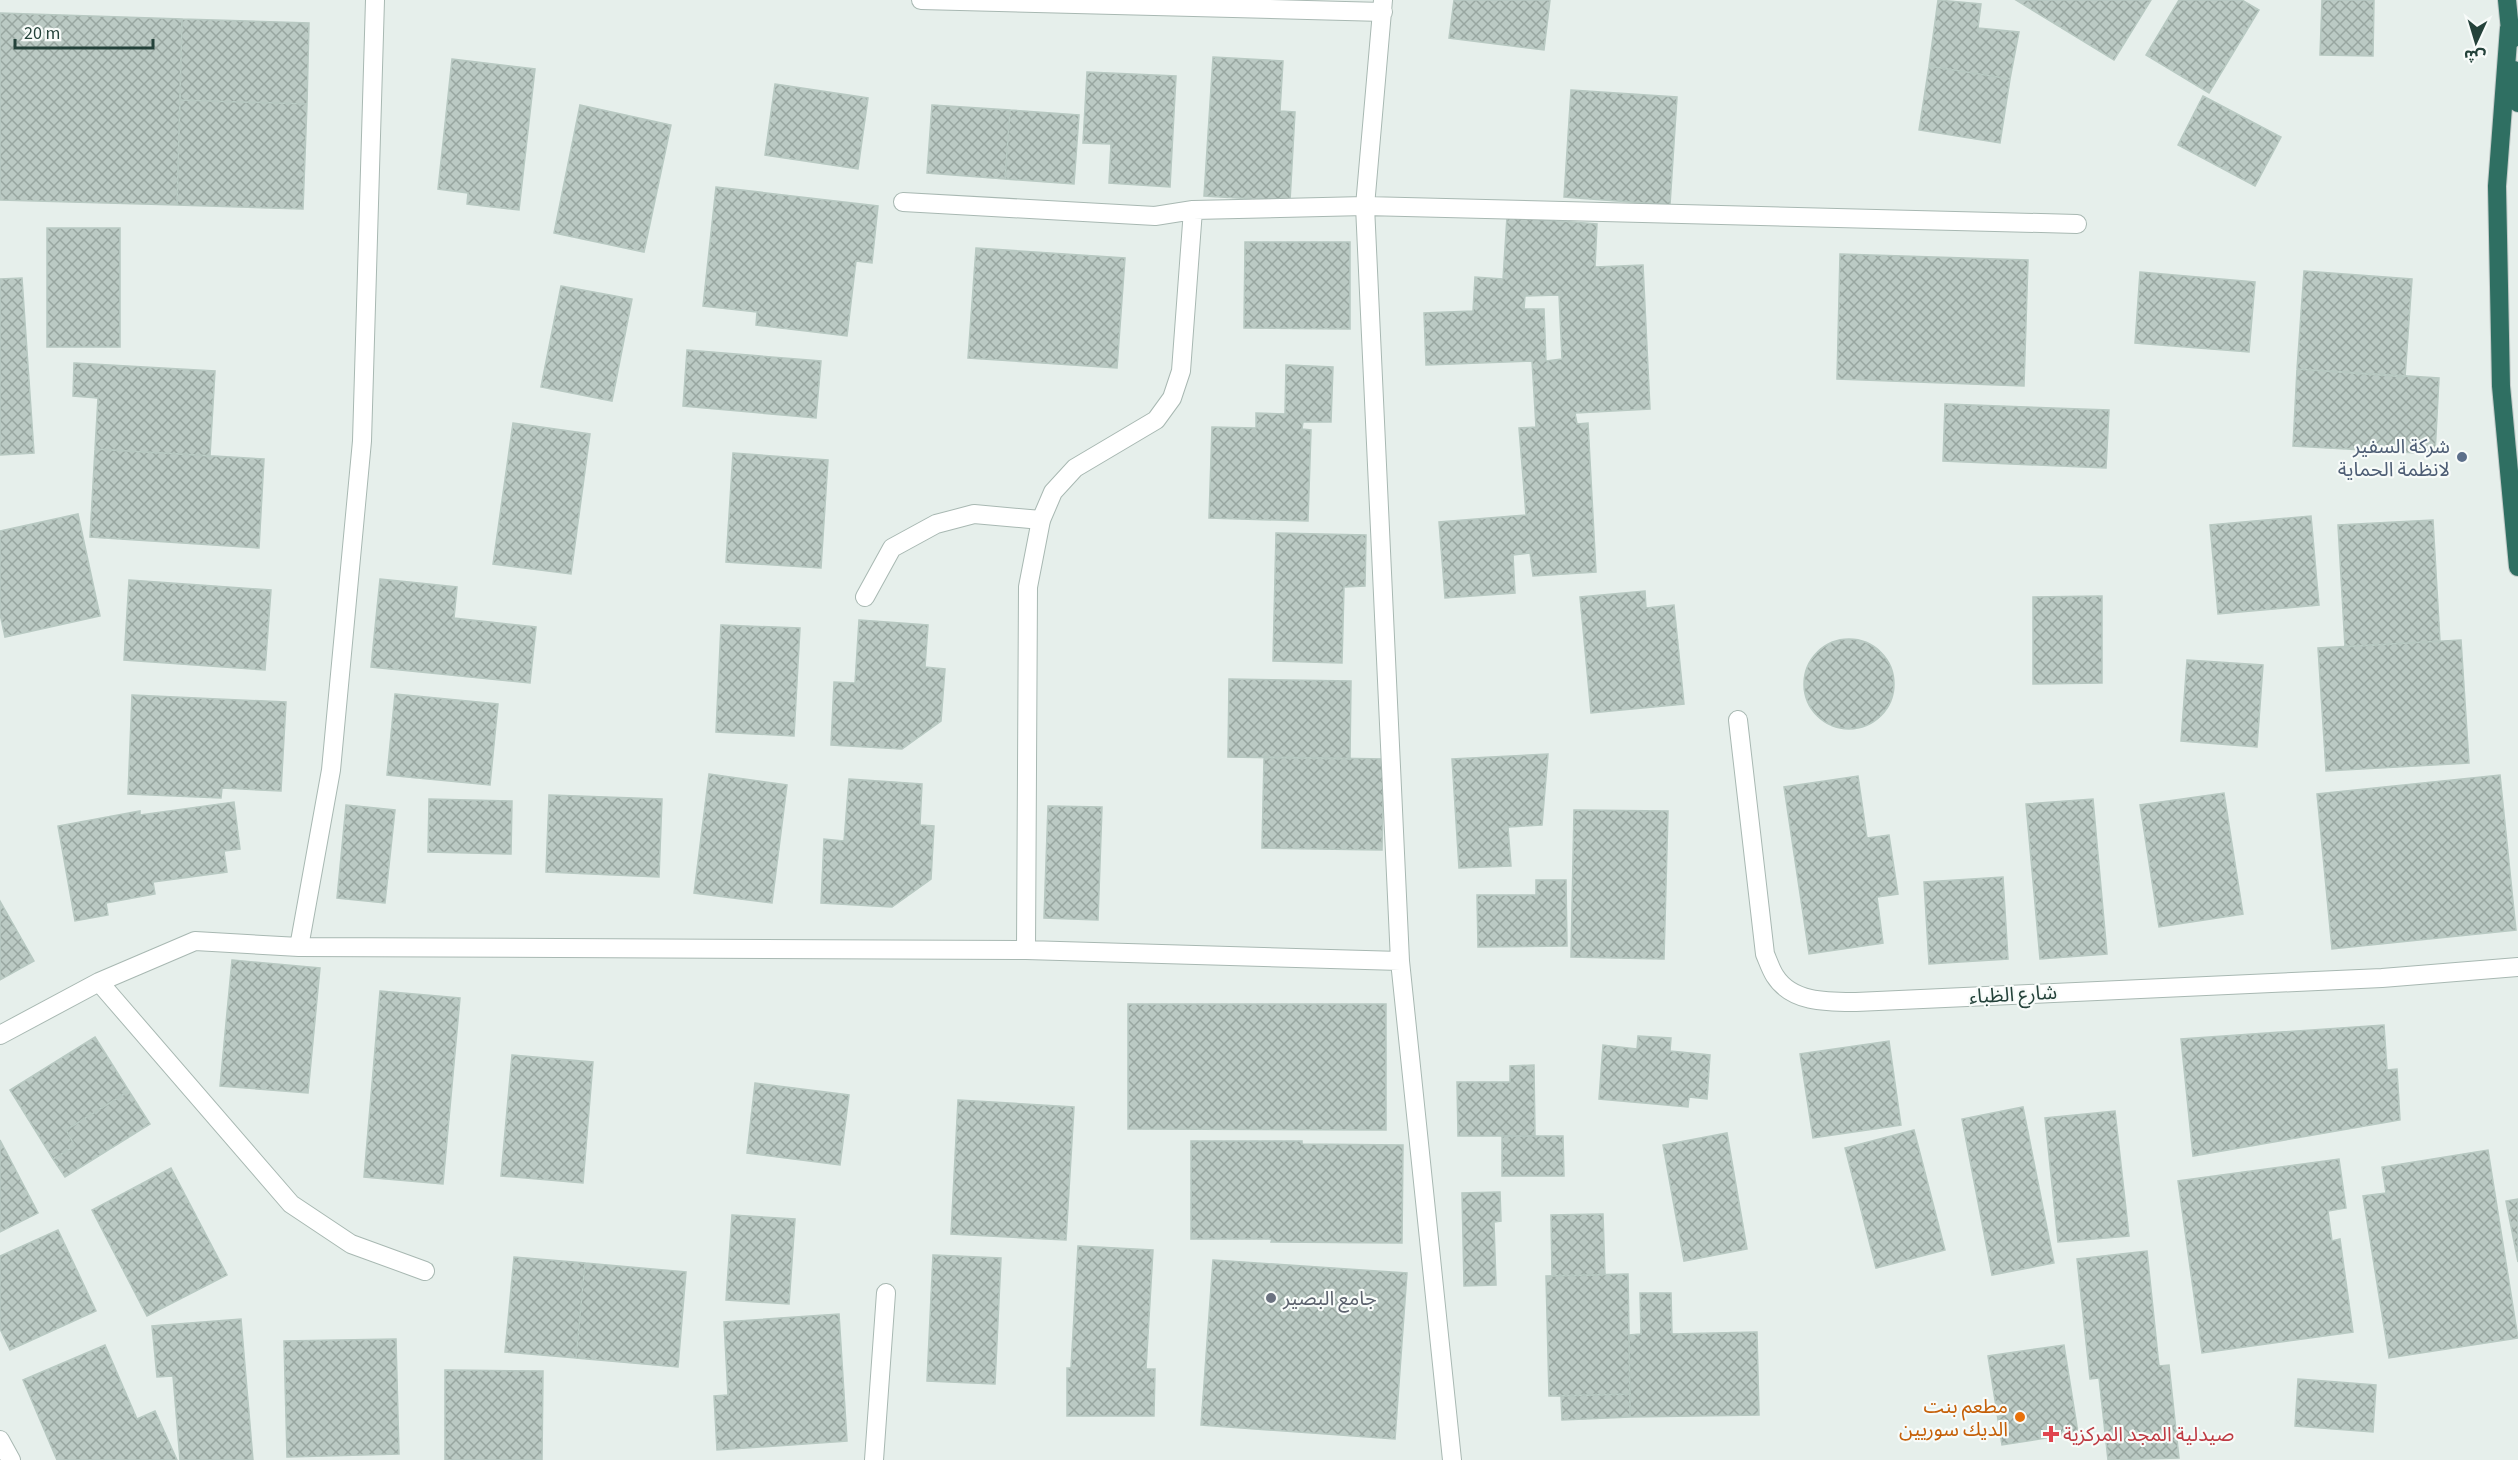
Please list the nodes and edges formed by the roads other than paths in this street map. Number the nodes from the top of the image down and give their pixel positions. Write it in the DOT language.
graph roads {
  1 [pos="375,0"];
  2 [pos="921,0"];
  3 [pos="2507,0"];
  4 [pos="1383,6"];
  5 [pos="2509,28"];
  6 [pos="2518,103"];
  7 [pos="903,202"];
  8 [pos="1365,206"];
  9 [pos="1193,210"];
  10 [pos="2077,224"];
  11 [pos="1041,520"];
  12 [pos="2518,567"];
  13 [pos="865,597"];
  14 [pos="1738,720"];
  15 [pos="299,947"];
  16 [pos="1026,950"];
  17 [pos="1400,960"];
  18 [pos="2518,968"];
  19 [pos="99,982"];
  20 [pos="0,1035"];
  21 [pos="425,1271"];
  22 [pos="886,1293"];
  23 [pos="0,1440"];
  24 [pos="11,1460"];
  25 [pos="874,1460"];
  26 [pos="1452,1460"];
  1 -- 15 [label="street"];
  2 -- 4 [label="street"];
  3 -- 5 [label="highway"];
  4 -- 8 [label="street"];
  5 -- 6 [label="highway"];
  5 -- 12 [label="highway"];
  7 -- 9 [label="street"];
  8 -- 9 [label="street"];
  8 -- 10 [label="street"];
  8 -- 17 [label="street"];
  9 -- 11 [label="street"];
  11 -- 13 [label="street"];
  11 -- 16 [label="street"];
  14 -- 18 [label="street, شارع الظباء"];
  15 -- 16 [label="street"];
  15 -- 19 [label="street"];
  16 -- 17 [label="street"];
  17 -- 26 [label="street"];
  19 -- 20 [label="street"];
  19 -- 21 [label="street"];
  22 -- 25 [label="street"];
  23 -- 24 [label="street"];
}
